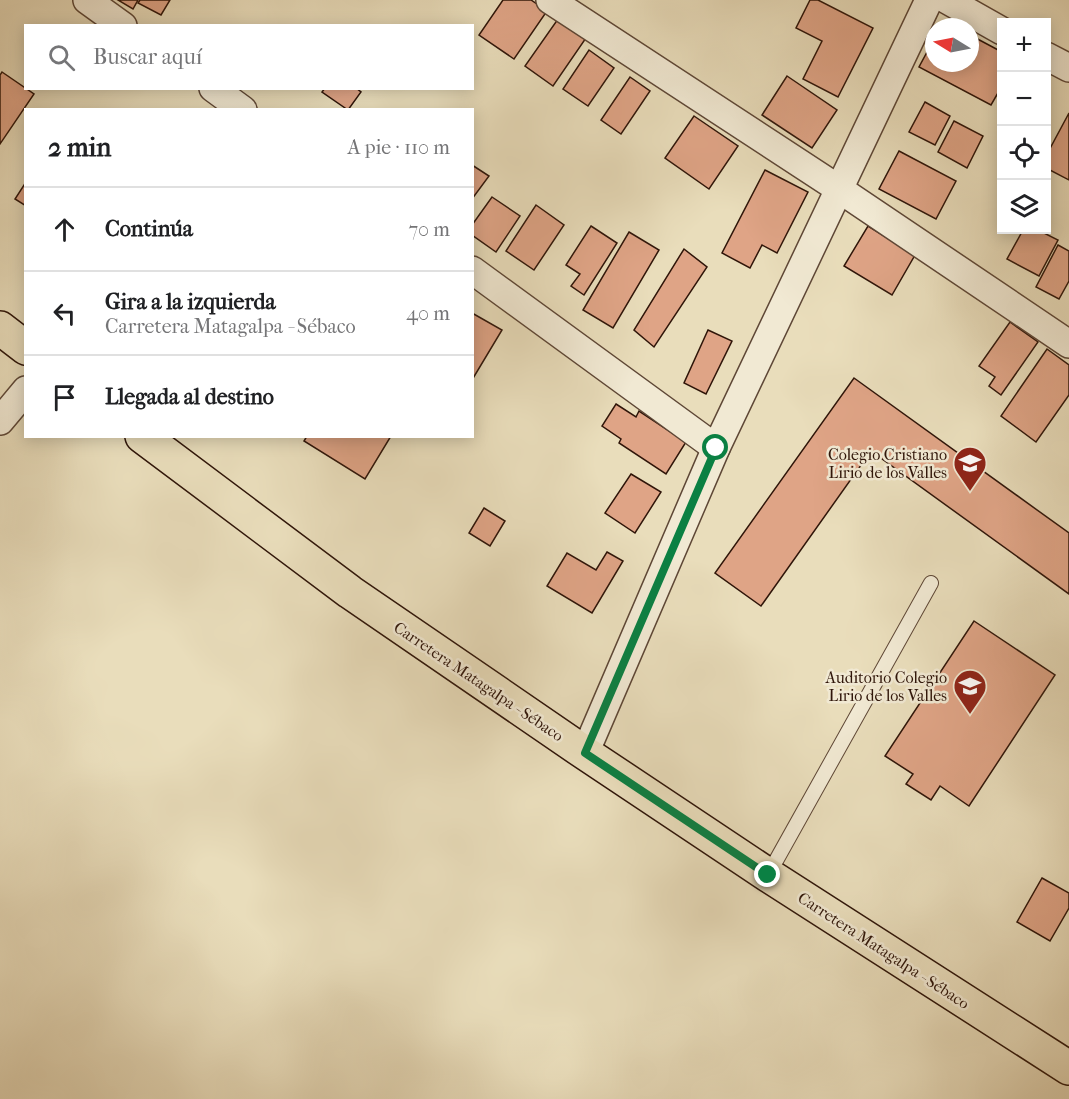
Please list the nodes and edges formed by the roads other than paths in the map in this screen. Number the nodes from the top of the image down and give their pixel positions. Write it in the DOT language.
graph roads {
  1 [pos="87,0"];
  2 [pos="550,0"];
  3 [pos="928,0"];
  4 [pos="947,0"];
  5 [pos="120,24"];
  6 [pos="997,28"];
  7 [pos="1051,58"];
  8 [pos="1069,68"];
  9 [pos="216,90"];
  10 [pos="240,108"];
  11 [pos="838,189"];
  12 [pos="474,271"];
  13 [pos="0,328"];
  14 [pos="1069,344"];
  15 [pos="24,346"];
  16 [pos="24,392"];
  17 [pos="0,421"];
  18 [pos="145,438"];
  19 [pos="716,448"];
  20 [pos="931,583"];
  21 [pos="585,753"];
  22 [pos="768,875"];
  23 [pos="1069,1068"];
  1 -- 5 [label="street"];
  2 -- 11 [label="street"];
  3 -- 11 [label="street"];
  4 -- 6 [label="street"];
  7 -- 8 [label="street"];
  9 -- 10 [label="street"];
  11 -- 14 [label="street"];
  11 -- 19 [label="street"];
  12 -- 19 [label="street"];
  13 -- 15 [label="main road"];
  16 -- 17 [label="street"];
  18 -- 21 [label="main road, Carretera Matagalpa - Sébaco"];
  19 -- 21 [label="street"];
  20 -- 22 [label="lane"];
  21 -- 22 [label="main road, Carretera Matagalpa - Sébaco"];
  22 -- 23 [label="main road, Carretera Matagalpa - Sébaco"];
}
